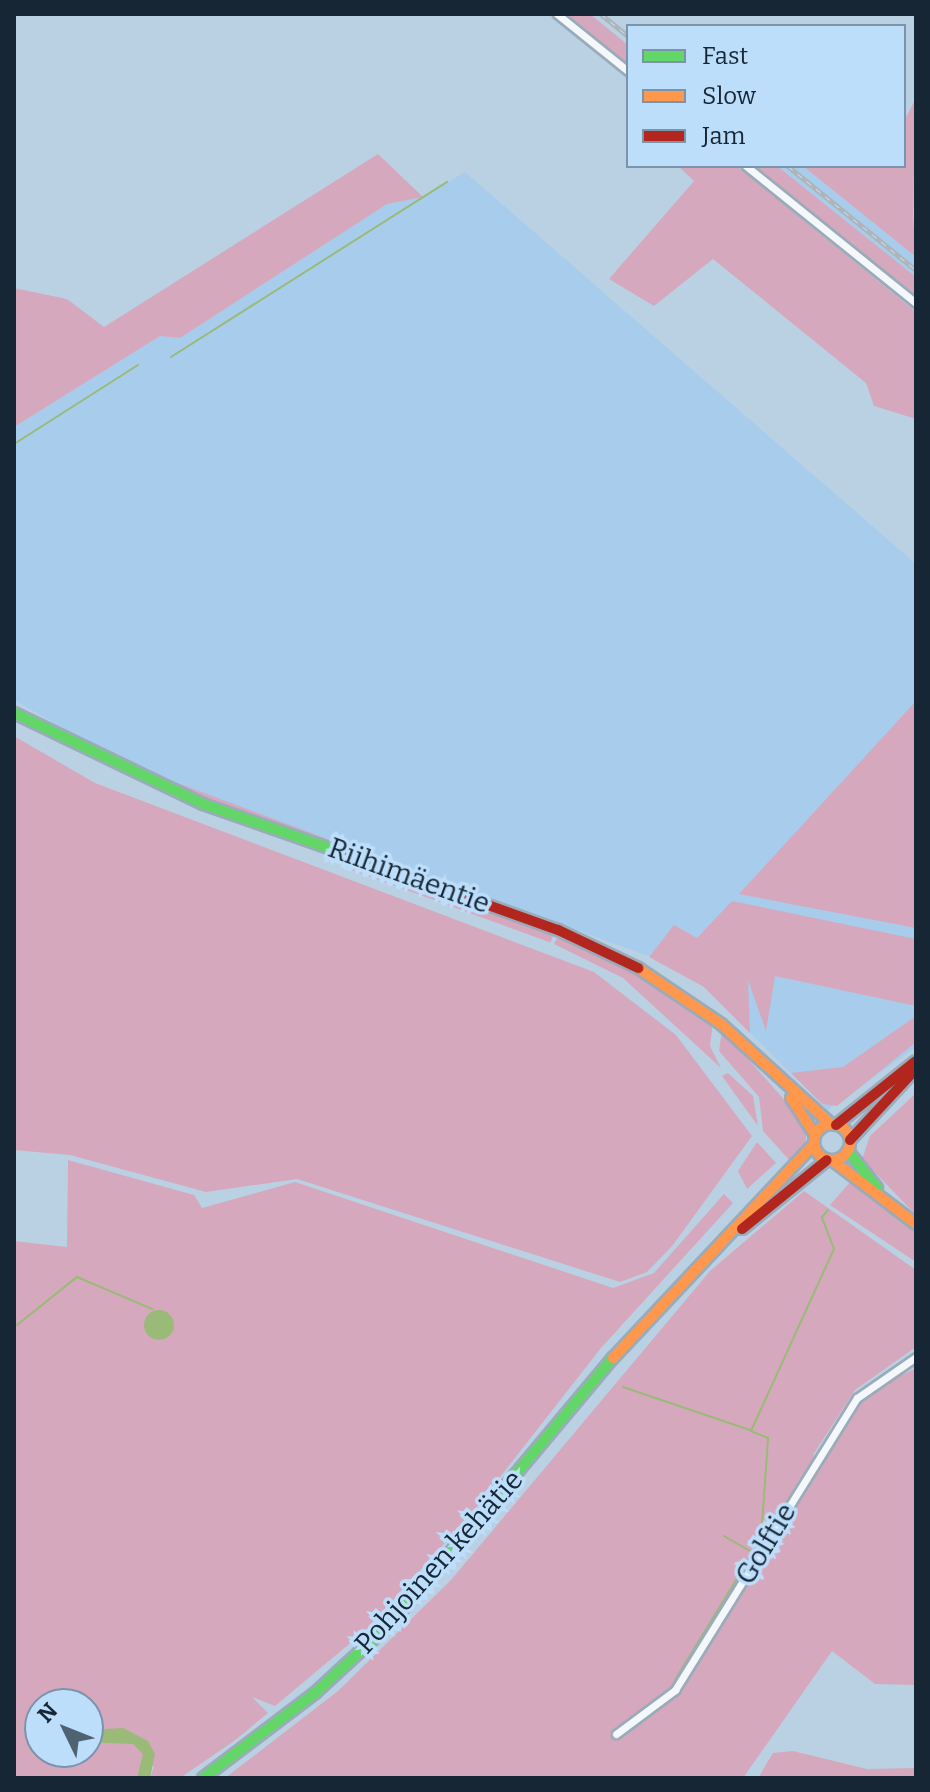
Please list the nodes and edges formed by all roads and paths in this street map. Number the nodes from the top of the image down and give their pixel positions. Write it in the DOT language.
graph roads {
  1 [pos="557,14"];
  2 [pos="626,69"];
  3 [pos="748,168"];
  4 [pos="916,303"];
  5 [pos="14,713"];
  6 [pos="916,1061"];
  7 [pos="916,1069"];
  8 [pos="778,1080"];
  9 [pos="834,1124"];
  10 [pos="814,1140"];
  11 [pos="849,1145"];
  12 [pos="829,1160"];
  13 [pos="885,1200"];
  14 [pos="916,1224"];
  15 [pos="648,1319"];
  16 [pos="916,1357"];
  17 [pos="616,1734"];
  18 [pos="203,1778"];
  1 -- 2 [label="street"];
  3 -- 4 [label="street"];
  5 -- 8 [label="main road, Riihimäentie"];
  6 -- 9 [label="main road"];
  7 -- 11 [label="main road"];
  8 -- 9 [label="main road, Riihimäentie"];
  8 -- 10 [label="main road, Riihimäentie"];
  9 -- 10 [label="main road, Pohjoinen kehätie"];
  9 -- 11 [label="main road, Riihimäentie"];
  10 -- 12 [label="main road, Riihimäentie"];
  10 -- 15 [label="main road, Pohjoinen kehätie"];
  11 -- 12 [label="main road, Pohjoinen kehätie"];
  11 -- 13 [label="main road, Riihimäentie"];
  12 -- 13 [label="main road, Riihimäentie"];
  12 -- 15 [label="main road, Pohjoinen kehätie"];
  13 -- 14 [label="main road"];
  15 -- 18 [label="main road, Pohjoinen kehätie"];
  16 -- 17 [label="street, Golftie"];
}
